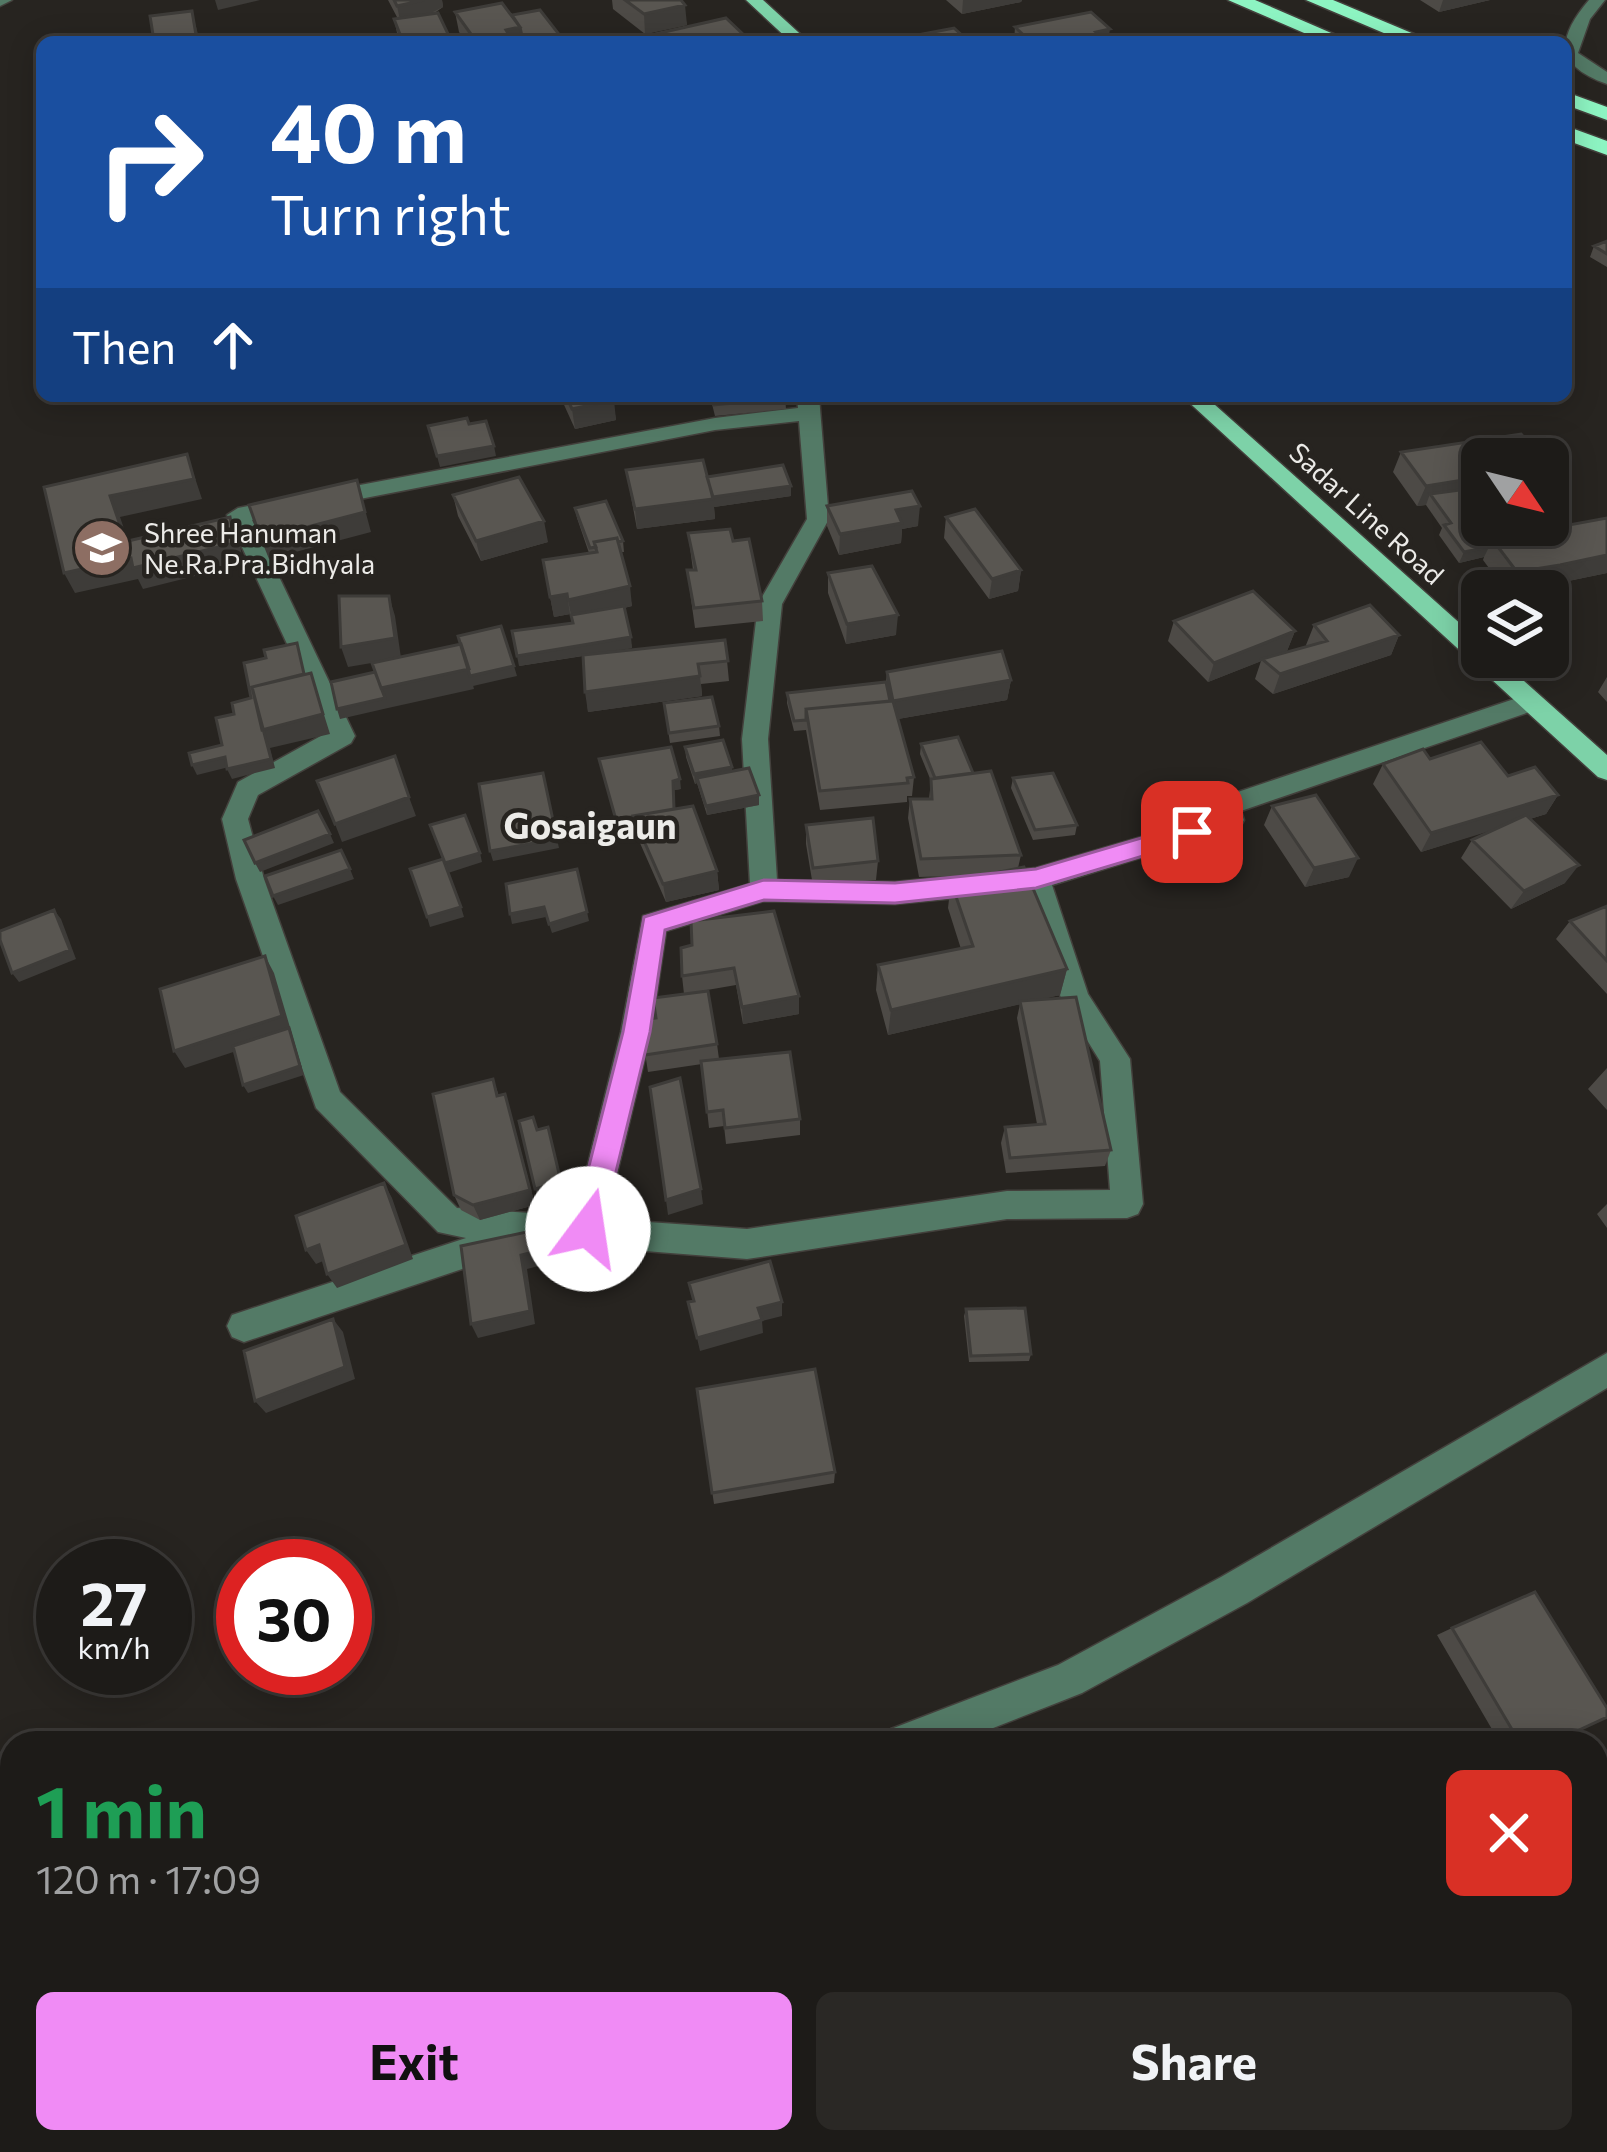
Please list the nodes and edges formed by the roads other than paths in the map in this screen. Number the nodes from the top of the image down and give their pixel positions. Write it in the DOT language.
graph roads {
  1 [pos="754,0"];
  2 [pos="1238,0"];
  3 [pos="1316,0"];
  4 [pos="1597,0"];
  5 [pos="794,36"];
  6 [pos="1327,36"];
  7 [pos="1408,36"];
  8 [pos="1572,47"];
  9 [pos="1572,57"];
  10 [pos="1607,80"];
  11 [pos="1572,100"];
  12 [pos="1607,115"];
  13 [pos="1572,135"];
  14 [pos="1607,149"];
  15 [pos="1200,402"];
  16 [pos="809,404"];
  17 [pos="1532,702"];
  18 [pos="1607,770"];
  19 [pos="1036,879"];
  20 [pos="764,890"];
  21 [pos="588,1229"];
  22 [pos="244,1326"];
  23 [pos="1607,1369"];
  24 [pos="936,1731"];
  1 -- 5 [label="main road"];
  2 -- 6 [label="highway"];
  3 -- 7 [label="highway"];
  4 -- 8 [label="street"];
  9 -- 10 [label="street"];
  11 -- 12 [label="highway"];
  13 -- 14 [label="highway"];
  15 -- 17 [label="main road, Sadar Line Road"];
  16 -- 20 [label="street"];
  16 -- 21 [label="street"];
  17 -- 18 [label="main road, Sadar Line Road"];
  17 -- 19 [label="street"];
  19 -- 20 [label="street"];
  19 -- 21 [label="street"];
  20 -- 21 [label="street"];
  21 -- 22 [label="street"];
  23 -- 24 [label="street"];
}
